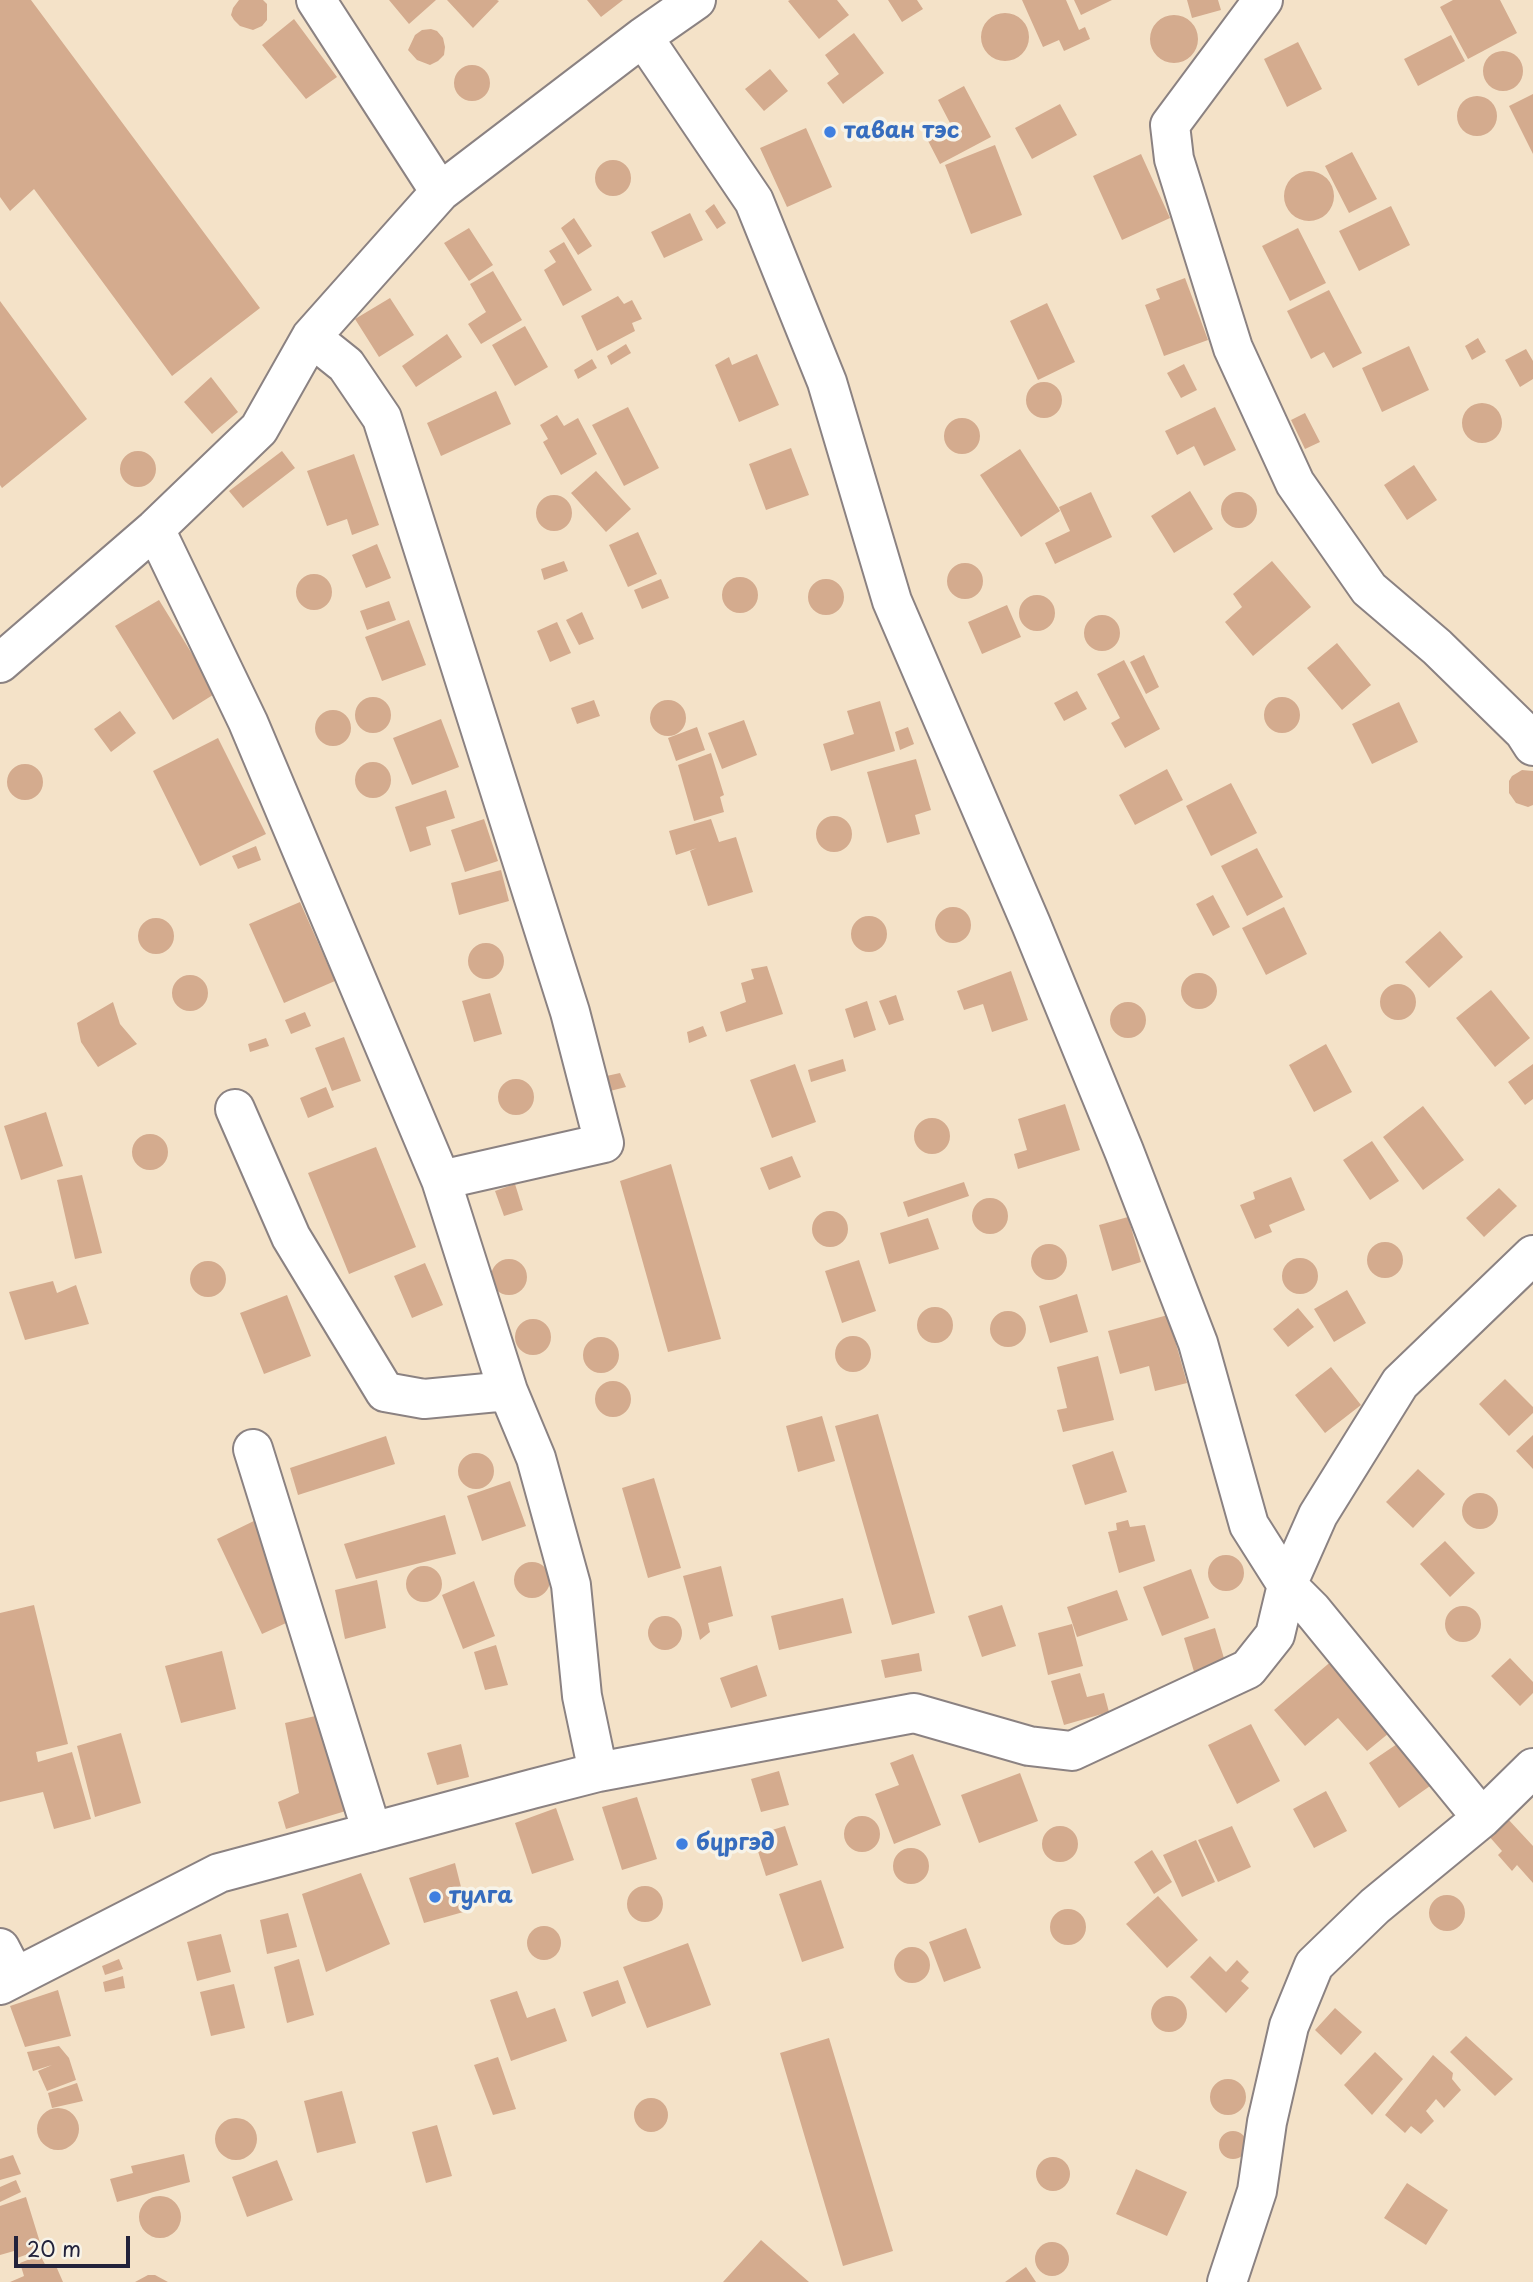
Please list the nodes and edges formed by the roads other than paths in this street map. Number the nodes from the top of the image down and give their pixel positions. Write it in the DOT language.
graph roads {
  1 [pos="316,0"];
  2 [pos="696,0"];
  3 [pos="1263,0"];
  4 [pos="643,37"];
  5 [pos="440,192"];
  6 [pos="311,337"];
  7 [pos="155,529"];
  8 [pos="0,663"];
  9 [pos="1533,746"];
  10 [pos="235,1109"];
  11 [pos="441,1180"];
  12 [pos="1533,1255"];
  13 [pos="508,1391"];
  14 [pos="253,1449"];
  15 [pos="1287,1585"];
  16 [pos="1533,1769"];
  17 [pos="598,1772"];
  18 [pos="1482,1818"];
  19 [pos="372,1832"];
  20 [pos="5,1970"];
  21 [pos="1227,2282"];
  1 -- 5 [label="street"];
  2 -- 4 [label="street"];
  3 -- 9 [label="street"];
  4 -- 5 [label="street"];
  4 -- 15 [label="street"];
  5 -- 6 [label="street"];
  6 -- 7 [label="street"];
  6 -- 11 [label="street"];
  7 -- 8 [label="street"];
  7 -- 11 [label="street"];
  10 -- 13 [label="street"];
  11 -- 13 [label="street"];
  12 -- 15 [label="street"];
  13 -- 17 [label="street"];
  14 -- 19 [label="street"];
  15 -- 17 [label="street"];
  15 -- 18 [label="street"];
  16 -- 18 [label="street"];
  17 -- 19 [label="street"];
  18 -- 21 [label="street"];
  19 -- 20 [label="street"];
}
